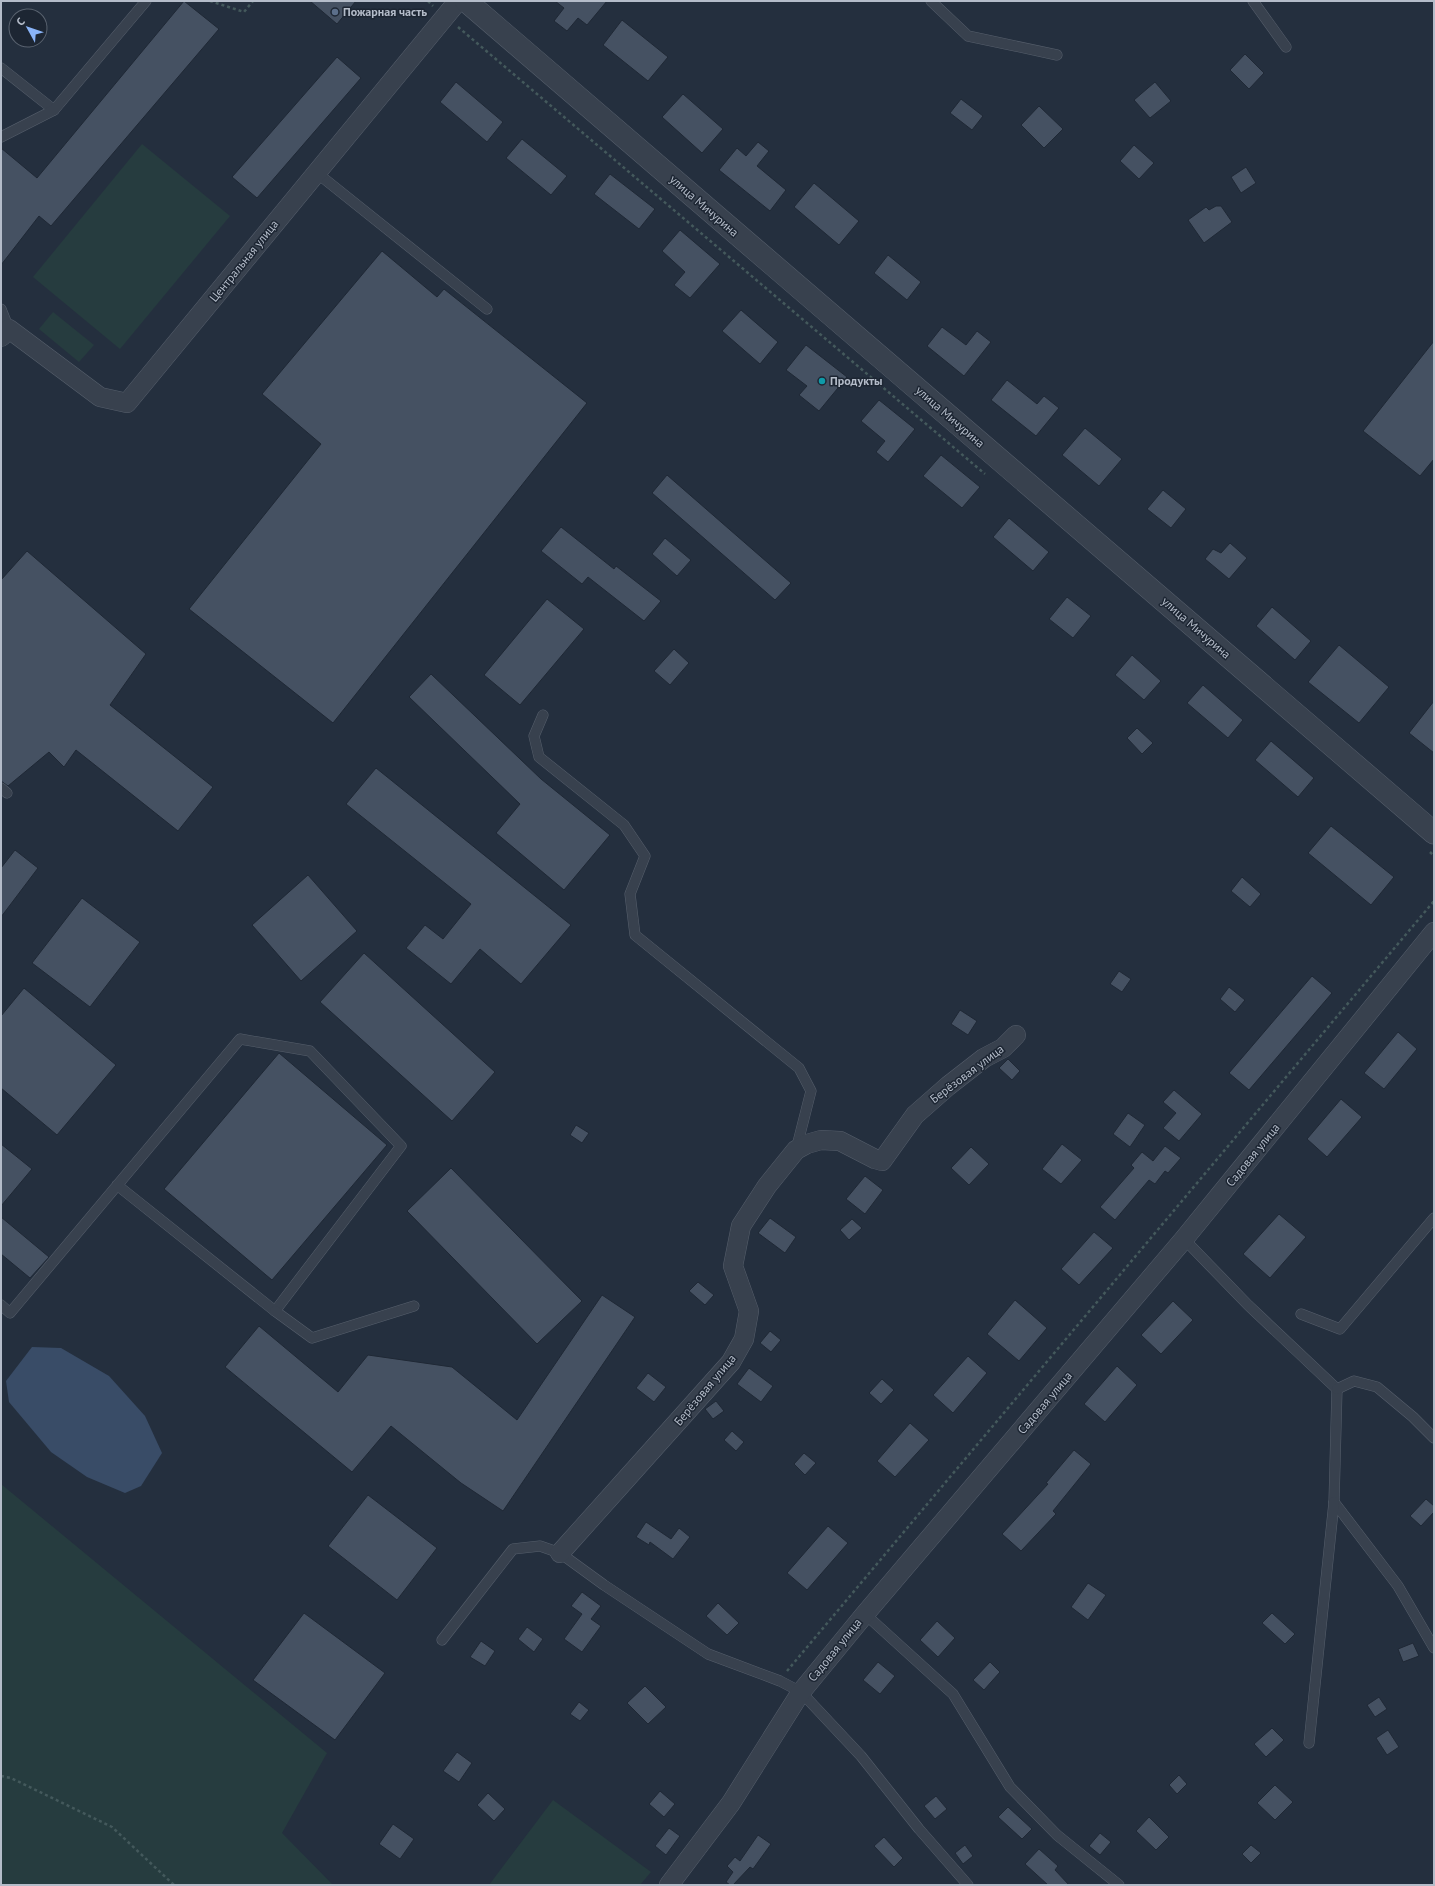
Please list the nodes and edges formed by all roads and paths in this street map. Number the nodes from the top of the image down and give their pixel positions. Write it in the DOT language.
graph roads {
  1 [pos="146,1"];
  2 [pos="210,1"];
  3 [pos="253,1"];
  4 [pos="428,1"];
  5 [pos="458,1"];
  6 [pos="466,1"];
  7 [pos="931,1"];
  8 [pos="1253,1"];
  9 [pos="446,16"];
  10 [pos="1286,47"];
  11 [pos="1057,55"];
  12 [pos="1,68"];
  13 [pos="54,110"];
  14 [pos="1,137"];
  15 [pos="317,173"];
  16 [pos="1,309"];
  17 [pos="487,309"];
  18 [pos="5,333"];
  19 [pos="985,475"];
  20 [pos="543,715"];
  21 [pos="1431,842"];
  22 [pos="1434,856"];
  23 [pos="1434,901"];
  24 [pos="1434,932"];
  25 [pos="1016,1035"];
  26 [pos="796,1150"];
  27 [pos="117,1185"];
  28 [pos="1434,1218"];
  29 [pos="1184,1239"];
  30 [pos="1,1305"];
  31 [pos="414,1306"];
  32 [pos="275,1311"];
  33 [pos="1301,1314"];
  34 [pos="1337,1389"];
  35 [pos="1434,1438"];
  36 [pos="1334,1502"];
  37 [pos="560,1553"];
  38 [pos="865,1614"];
  39 [pos="442,1640"];
  40 [pos="1434,1648"];
  41 [pos="780,1681"];
  42 [pos="801,1692"];
  43 [pos="1309,1744"];
  44 [pos="1,1776"];
  45 [pos="174,1885"];
  46 [pos="670,1885"];
  47 [pos="968,1885"];
  48 [pos="1119,1885"];
  1 -- 13 [label="lane"];
  2 -- 3 [label="path"];
  4 -- 9 [label="path"];
  5 -- 9 [label="street, Центральная улица"];
  6 -- 21 [label="street, улица Мичурина"];
  7 -- 11 [label="lane"];
  8 -- 10 [label="lane"];
  9 -- 15 [label="street, Центральная улица"];
  9 -- 19 [label="path"];
  12 -- 13 [label="lane"];
  13 -- 14 [label="lane"];
  15 -- 17 [label="lane"];
  15 -- 18 [label="street, Центральная улица"];
  16 -- 18 [label="lane"];
  20 -- 26 [label="lane"];
  21 -- 22 [label="path"];
  23 -- 41 [label="path"];
  24 -- 29 [label="street, Садовая улица"];
  25 -- 26 [label="street, Берёзовая улица"];
  26 -- 37 [label="street, Берёзовая улица"];
  27 -- 30 [label="lane"];
  27 -- 32 [label="lane"];
  27 -- 32 [label="lane"];
  28 -- 33 [label="lane"];
  29 -- 34 [label="lane"];
  29 -- 38 [label="street, Садовая улица"];
  31 -- 32 [label="lane"];
  34 -- 35 [label="lane"];
  34 -- 36 [label="lane"];
  36 -- 40 [label="lane"];
  36 -- 43 [label="lane"];
  37 -- 39 [label="lane"];
  37 -- 41 [label="lane"];
  38 -- 42 [label="street, Садовая улица"];
  38 -- 48 [label="lane"];
  41 -- 42 [label="lane"];
  42 -- 46 [label="street, Садовая улица"];
  42 -- 47 [label="lane"];
  44 -- 45 [label="path"];
}
